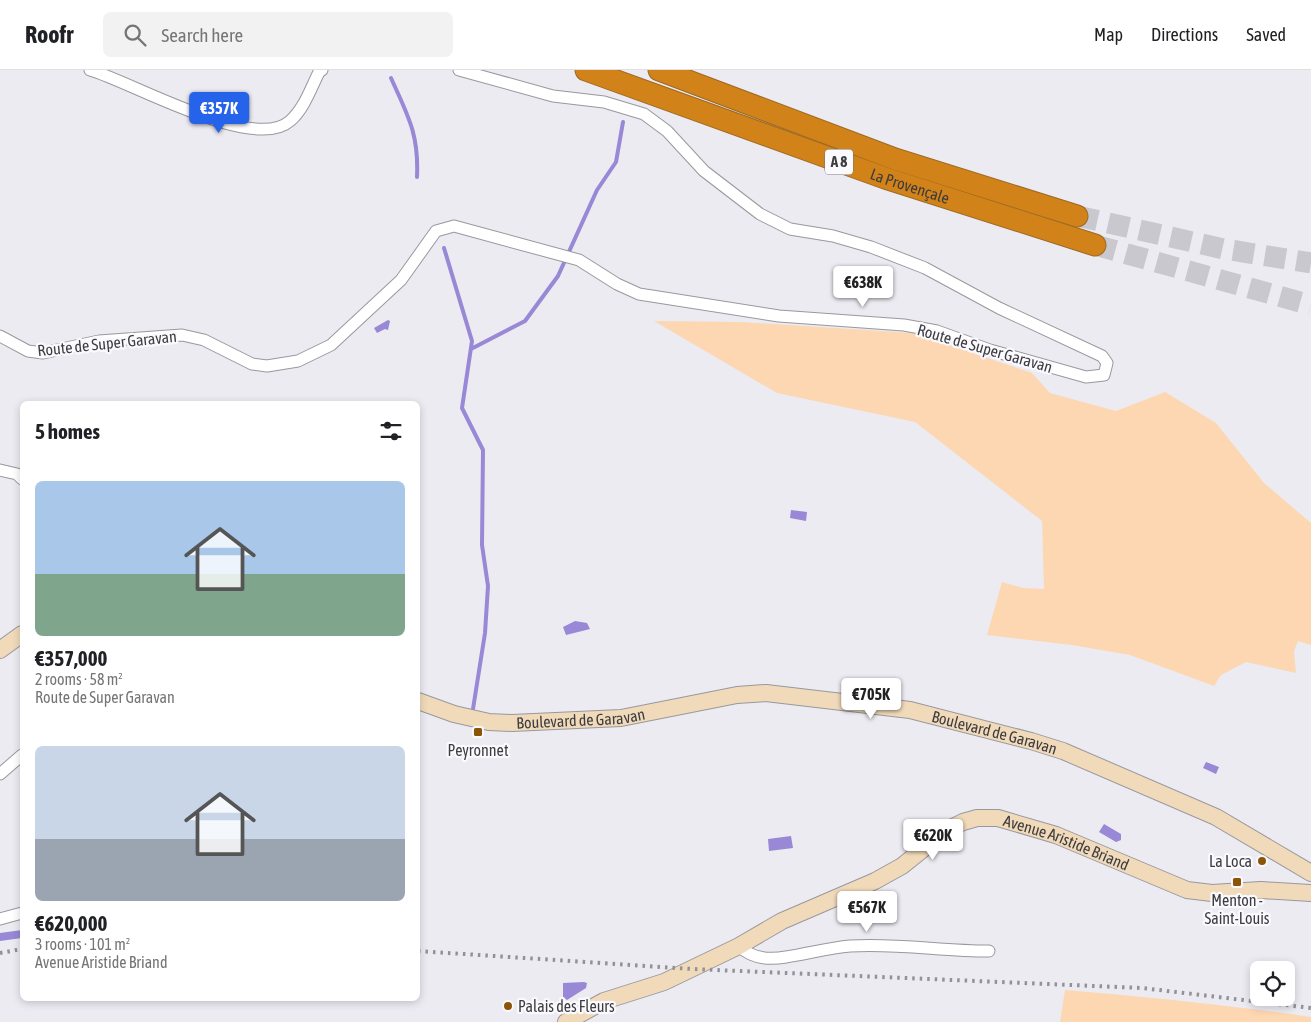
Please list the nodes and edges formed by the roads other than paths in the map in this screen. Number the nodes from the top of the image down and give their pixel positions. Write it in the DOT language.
graph roads {
  1 [pos="90,70"];
  2 [pos="322,70"];
  3 [pos="459,70"];
  4 [pos="586,70"];
  5 [pos="659,70"];
  6 [pos="1077,216"];
  7 [pos="1095,245"];
  8 [pos="0,336"];
  9 [pos="0,470"];
  10 [pos="20,477"];
  11 [pos="20,635"];
  12 [pos="0,650"];
  13 [pos="420,702"];
  14 [pos="20,757"];
  15 [pos="0,774"];
  16 [pos="1311,873"];
  17 [pos="1311,893"];
  18 [pos="20,914"];
  19 [pos="0,919"];
  20 [pos="740,946"];
  21 [pos="989,951"];
  22 [pos="566,1022"];
  1 -- 2 [label="street"];
  3 -- 8 [label="street, Route de Super Garavan"];
  4 -- 7 [label="highway, La Provençale / A 8"];
  5 -- 6 [label="highway, La Provençale / A 8"];
  9 -- 10 [label="street"];
  11 -- 12 [label="street"];
  13 -- 16 [label="street, Boulevard de Garavan"];
  14 -- 15 [label="street"];
  17 -- 20 [label="street, Avenue Aristide Briand"];
  18 -- 19 [label="street"];
  20 -- 21 [label="street"];
  20 -- 22 [label="street, Avenue Aristide Briand"];
}
